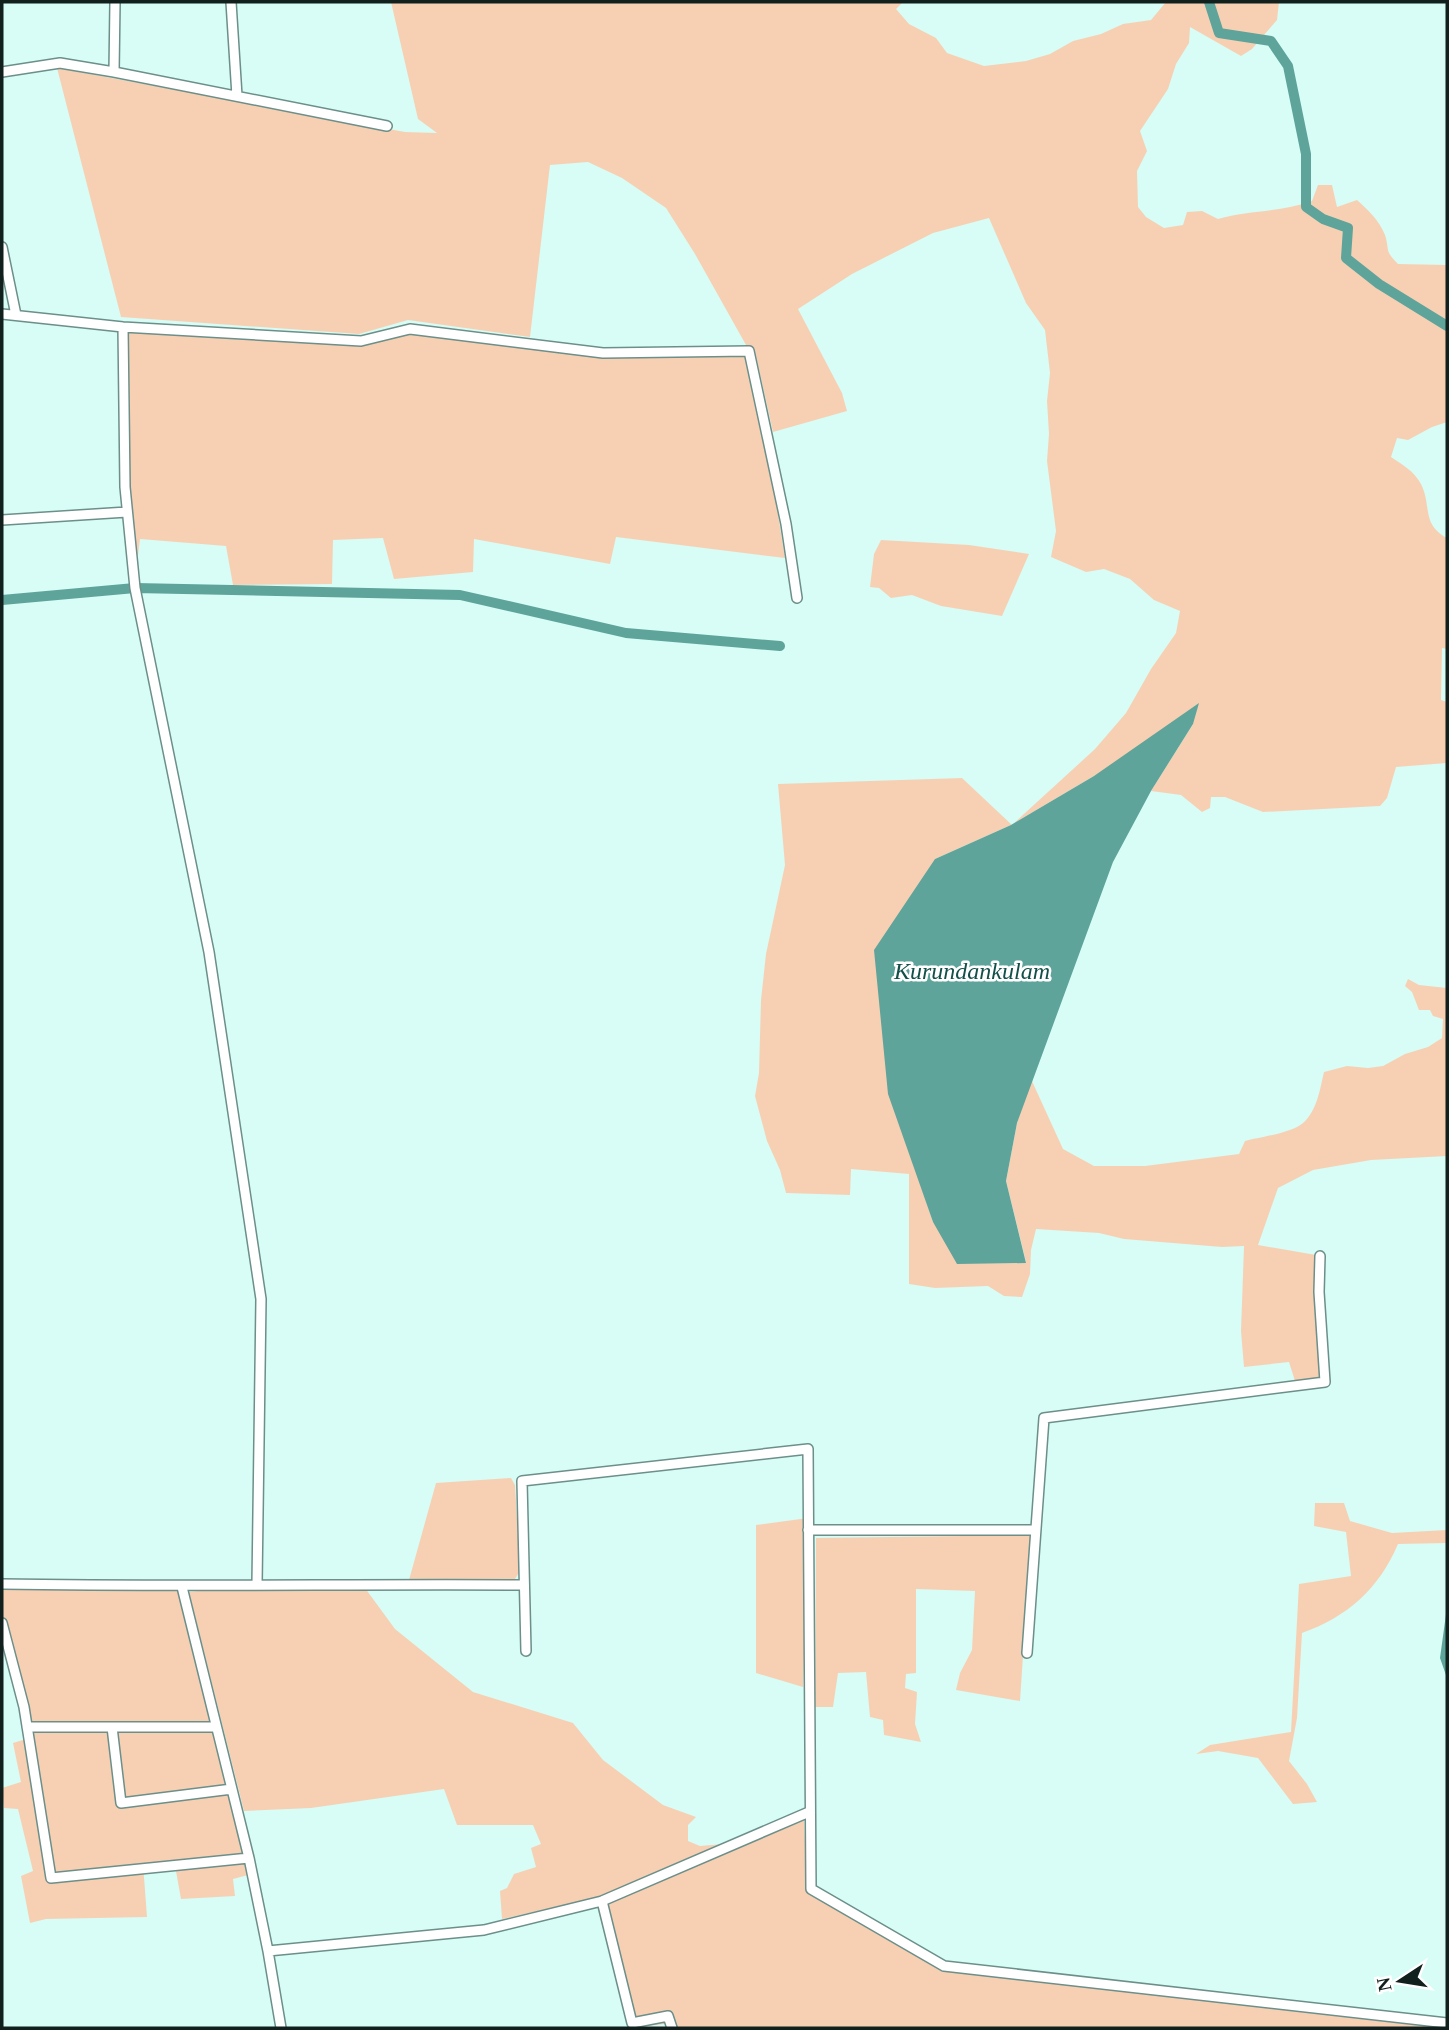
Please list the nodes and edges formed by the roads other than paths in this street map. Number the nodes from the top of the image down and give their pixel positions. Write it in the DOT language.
graph roads {
  1 [pos="115,2"];
  2 [pos="231,2"];
  3 [pos="2,72"];
  4 [pos="114,72"];
  5 [pos="237,96"];
  6 [pos="387,125"];
  7 [pos="2,247"];
  8 [pos="2,314"];
  9 [pos="16,315"];
  10 [pos="123,327"];
  11 [pos="127,512"];
  12 [pos="2,520"];
  13 [pos="797,598"];
  14 [pos="1320,1256"];
  15 [pos="808,1530"];
  16 [pos="1035,1530"];
  17 [pos="2,1584"];
  18 [pos="257,1584"];
  19 [pos="524,1585"];
  20 [pos="182,1587"];
  21 [pos="2,1623"];
  22 [pos="526,1651"];
  23 [pos="1027,1653"];
  24 [pos="27,1727"];
  25 [pos="113,1727"];
  26 [pos="216,1727"];
  27 [pos="232,1789"];
  28 [pos="809,1812"];
  29 [pos="249,1857"];
  30 [pos="601,1901"];
  31 [pos="268,1951"];
  32 [pos="1447,2023"];
  33 [pos="281,2028"];
  34 [pos="672,2028"];
  1 -- 4 [label="street"];
  2 -- 5 [label="street"];
  3 -- 4 [label="street"];
  4 -- 5 [label="street"];
  5 -- 6 [label="street"];
  7 -- 9 [label="street"];
  8 -- 9 [label="street"];
  9 -- 10 [label="street"];
  10 -- 11 [label="street"];
  10 -- 13 [label="street"];
  11 -- 12 [label="street"];
  11 -- 18 [label="street"];
  14 -- 16 [label="street"];
  15 -- 16 [label="street"];
  15 -- 19 [label="street"];
  15 -- 28 [label="street"];
  16 -- 23 [label="street"];
  17 -- 20 [label="street"];
  18 -- 19 [label="street"];
  18 -- 20 [label="street"];
  19 -- 22 [label="street"];
  20 -- 26 [label="street"];
  21 -- 24 [label="street"];
  24 -- 25 [label="street"];
  24 -- 29 [label="street"];
  25 -- 26 [label="street"];
  25 -- 27 [label="street"];
  26 -- 27 [label="street"];
  27 -- 29 [label="street"];
  28 -- 30 [label="street"];
  28 -- 32 [label="street"];
  29 -- 31 [label="street"];
  30 -- 31 [label="street"];
  30 -- 34 [label="street"];
  31 -- 33 [label="street"];
}
